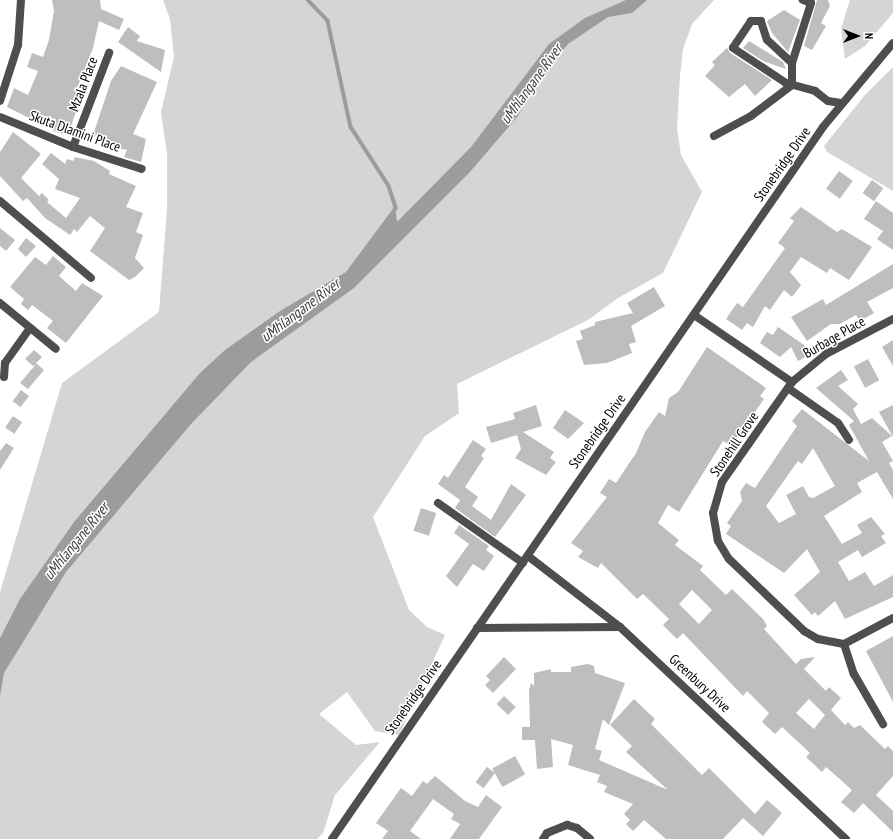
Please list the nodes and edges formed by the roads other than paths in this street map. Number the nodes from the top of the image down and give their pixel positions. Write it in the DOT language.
graph roads {
  1 [pos="21,0"];
  2 [pos="803,0"];
  3 [pos="893,43"];
  4 [pos="109,53"];
  5 [pos="792,64"];
  6 [pos="792,85"];
  7 [pos="0,101"];
  8 [pos="841,103"];
  9 [pos="0,117"];
  10 [pos="714,136"];
  11 [pos="73,146"];
  12 [pos="142,169"];
  13 [pos="0,201"];
  14 [pos="91,278"];
  15 [pos="0,303"];
  16 [pos="694,315"];
  17 [pos="893,319"];
  18 [pos="30,328"];
  19 [pos="56,349"];
  20 [pos="4,377"];
  21 [pos="790,385"];
  22 [pos="849,440"];
  23 [pos="438,503"];
  24 [pos="525,559"];
  25 [pos="893,618"];
  26 [pos="620,627"];
  27 [pos="478,628"];
  28 [pos="844,644"];
  29 [pos="883,724"];
  30 [pos="332,839"];
  31 [pos="543,839"];
  32 [pos="590,839"];
  33 [pos="846,839"];
  1 -- 7 [label="street"];
  2 -- 5 [label="street"];
  3 -- 8 [label="street, Stonebridge Drive"];
  4 -- 11 [label="street, Mzala Place"];
  5 -- 6 [label="street"];
  5 -- 6 [label="street"];
  6 -- 8 [label="street"];
  6 -- 10 [label="street"];
  8 -- 16 [label="street, Stonebridge Drive"];
  9 -- 11 [label="street, Skuta Dlamini Place"];
  11 -- 12 [label="street, Skuta Dlamini Place"];
  13 -- 14 [label="street"];
  15 -- 18 [label="street"];
  16 -- 21 [label="street"];
  16 -- 24 [label="street, Stonebridge Drive"];
  17 -- 21 [label="street, Burbage Place"];
  18 -- 19 [label="street"];
  18 -- 20 [label="street"];
  21 -- 22 [label="street"];
  21 -- 28 [label="street, Stonehill Grove"];
  23 -- 24 [label="street, Greenbury Drive"];
  24 -- 26 [label="street, Greenbury Drive"];
  24 -- 27 [label="street, Stonebridge Drive"];
  25 -- 28 [label="street"];
  26 -- 27 [label="street"];
  26 -- 33 [label="street, Greenbury Drive"];
  27 -- 30 [label="street, Stonebridge Drive"];
  28 -- 29 [label="street"];
  31 -- 32 [label="street"];
}
